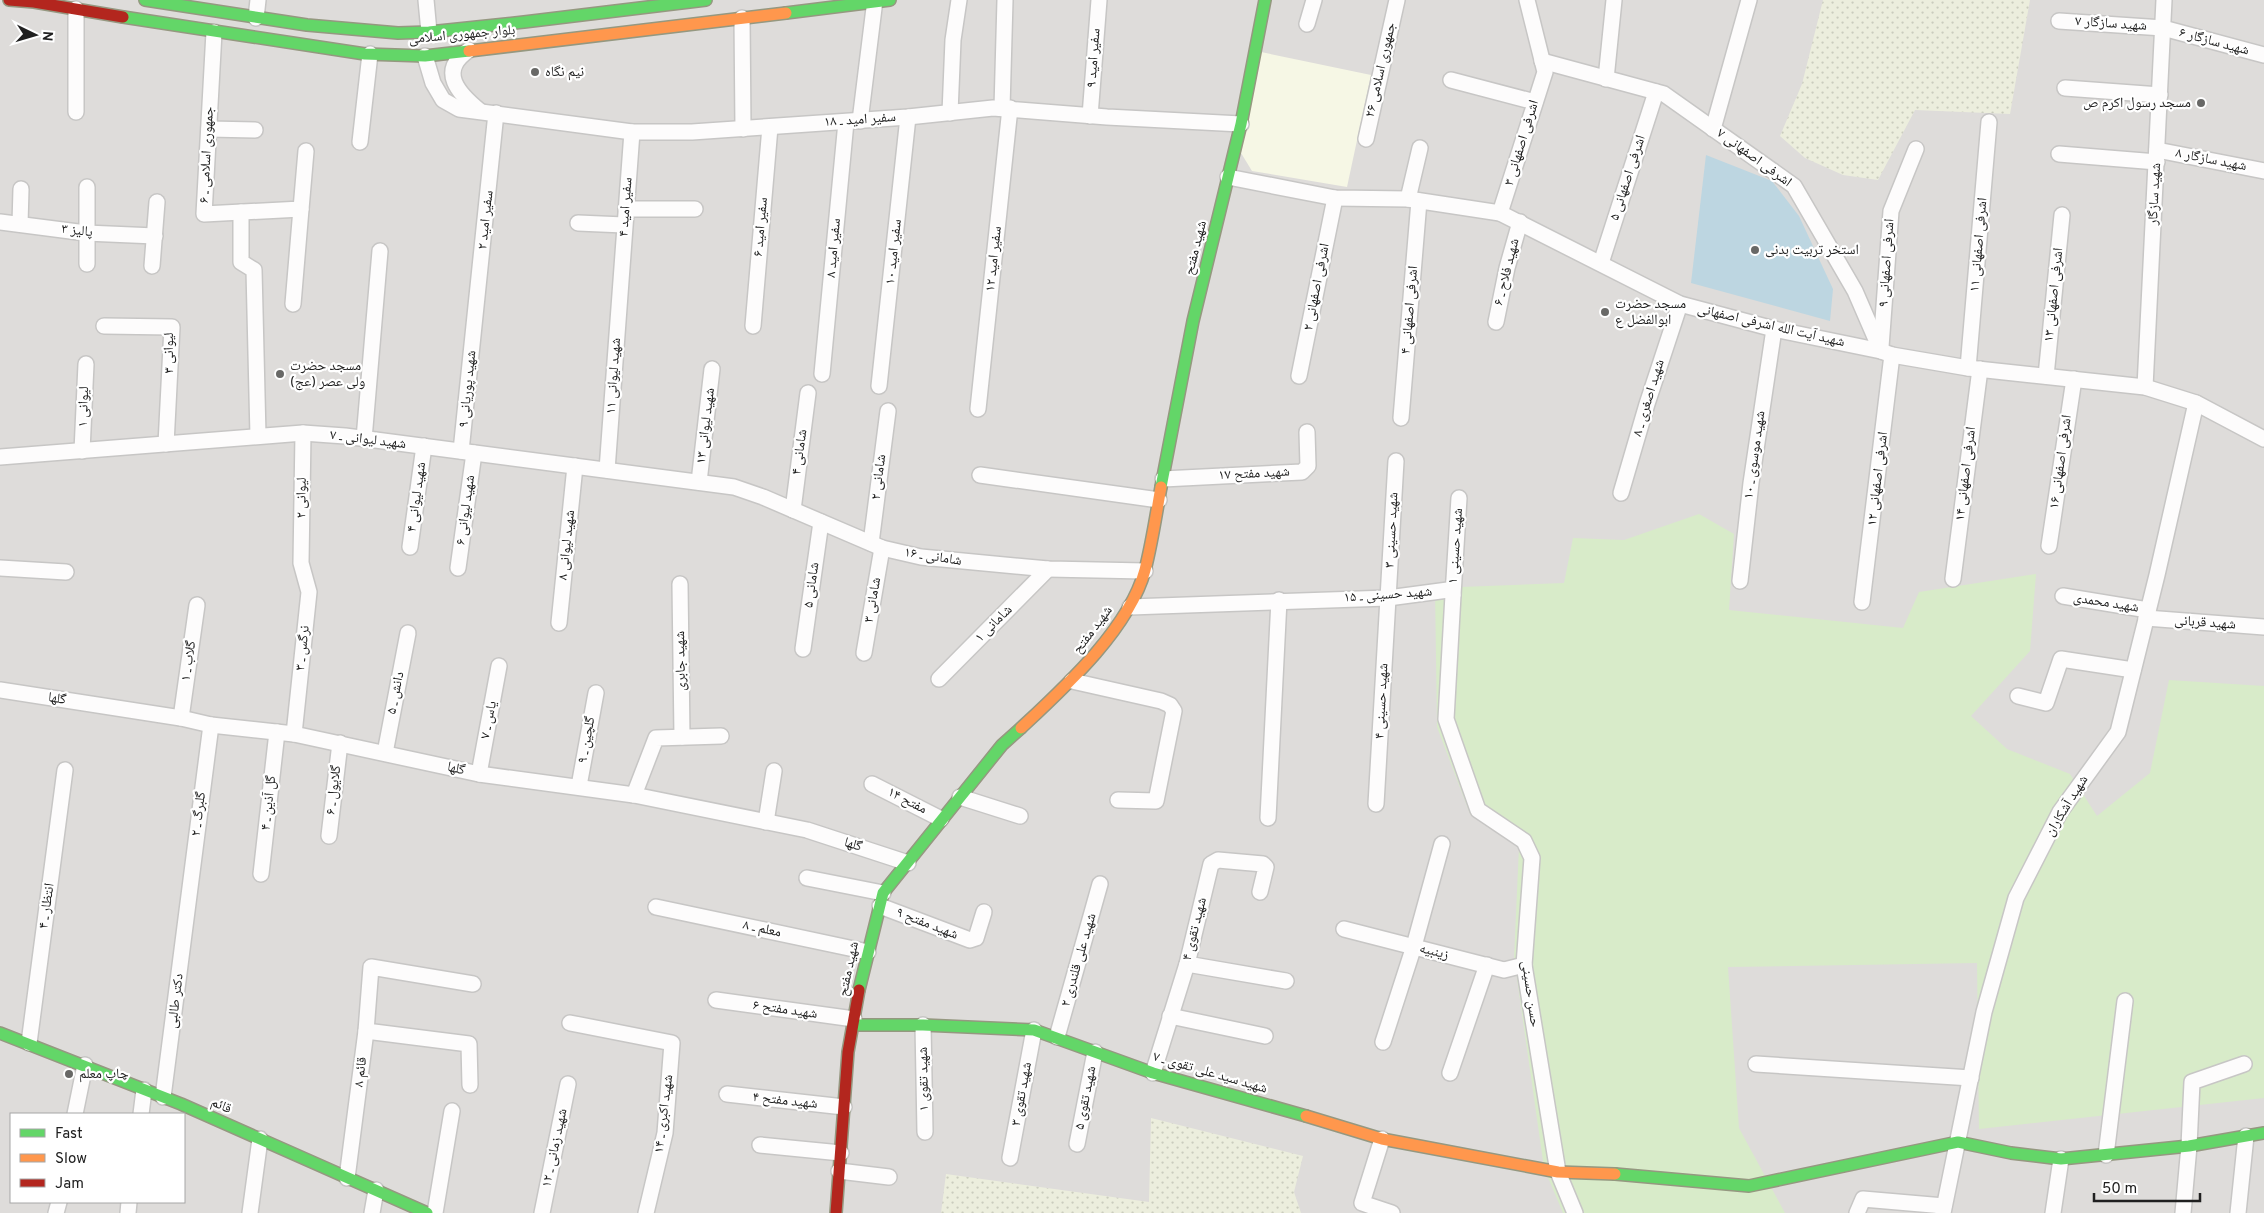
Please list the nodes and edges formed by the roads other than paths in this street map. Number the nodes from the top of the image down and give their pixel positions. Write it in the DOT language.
graph roads {
  1 [pos="8,0"];
  2 [pos="145,0"];
  3 [pos="258,0"];
  4 [pos="426,0"];
  5 [pos="706,0"];
  6 [pos="959,0"];
  7 [pos="1005,0"];
  8 [pos="1099,0"];
  9 [pos="1265,0"];
  10 [pos="1314,0"];
  11 [pos="1397,0"];
  12 [pos="1527,0"];
  13 [pos="1614,0"];
  14 [pos="1749,0"];
  15 [pos="2164,0"];
  16 [pos="162,1"];
  17 [pos="880,1"];
  18 [pos="646,3"];
  19 [pos="76,10"];
  20 [pos="256,18"];
  21 [pos="742,18"];
  22 [pos="2059,21"];
  23 [pos="524,22"];
  24 [pos="1307,24"];
  25 [pos="2163,28"];
  26 [pos="214,32"];
  27 [pos="428,32"];
  28 [pos="524,45"];
  29 [pos="470,50"];
  30 [pos="370,54"];
  31 [pos="424,56"];
  32 [pos="2264,56"];
  33 [pos="1543,66"];
  34 [pos="1606,79"];
  35 [pos="1452,80"];
  36 [pos="2065,88"];
  37 [pos="1656,92"];
  38 [pos="2160,96"];
  39 [pos="1535,102"];
  40 [pos="1006,108"];
  41 [pos="480,111"];
  42 [pos="76,112"];
  43 [pos="496,113"];
  44 [pos="950,113"];
  45 [pos="1090,116"];
  46 [pos="908,117"];
  47 [pos="853,121"];
  48 [pos="1989,122"];
  49 [pos="1241,124"];
  50 [pos="770,127"];
  51 [pos="208,129"];
  52 [pos="742,129"];
  53 [pos="1713,129"];
  54 [pos="255,130"];
  55 [pos="632,132"];
  56 [pos="1366,139"];
  57 [pos="360,142"];
  58 [pos="1420,148"];
  59 [pos="1916,149"];
  60 [pos="306,151"];
  61 [pos="2059,154"];
  62 [pos="2157,156"];
  63 [pos="2264,171"];
  64 [pos="1228,177"];
  65 [pos="87,187"];
  66 [pos="21,189"];
  67 [pos="1335,198"];
  68 [pos="1414,200"];
  69 [pos="157,202"];
  70 [pos="300,209"];
  71 [pos="626,209"];
  72 [pos="695,209"];
  73 [pos="241,212"];
  74 [pos="1500,214"];
  75 [pos="2062,215"];
  76 [pos="0,222"];
  77 [pos="1520,222"];
  78 [pos="578,223"];
  79 [pos="20,224"];
  80 [pos="624,225"];
  81 [pos="86,234"];
  82 [pos="154,236"];
  83 [pos="380,251"];
  84 [pos="1601,263"];
  85 [pos="87,264"];
  86 [pos="152,266"];
  87 [pos="620,283"];
  88 [pos="293,304"];
  89 [pos="1680,304"];
  90 [pos="1496,322"];
  91 [pos="104,326"];
  92 [pos="475,326"];
  93 [pos="753,326"];
  94 [pos="1774,329"];
  95 [pos="1886,353"];
  96 [pos="86,364"];
  97 [pos="712,369"];
  98 [pos="1974,369"];
  99 [pos="822,374"];
  100 [pos="1299,376"];
  101 [pos="2046,376"];
  102 [pos="2074,379"];
  103 [pos="879,386"];
  104 [pos="2145,388"];
  105 [pos="808,393"];
  106 [pos="2196,403"];
  107 [pos="978,409"];
  108 [pos="888,412"];
  109 [pos="1401,418"];
  110 [pos="1307,432"];
  111 [pos="303,433"];
  112 [pos="258,436"];
  113 [pos="364,439"];
  114 [pos="2264,440"];
  115 [pos="166,444"];
  116 [pos="424,446"];
  117 [pos="82,451"];
  118 [pos="468,452"];
  119 [pos="0,457"];
  120 [pos="1396,461"];
  121 [pos="575,466"];
  122 [pos="607,470"];
  123 [pos="980,475"];
  124 [pos="1164,479"];
  125 [pos="699,482"];
  126 [pos="734,486"];
  127 [pos="1621,493"];
  128 [pos="1459,498"];
  129 [pos="1159,500"];
  130 [pos="792,510"];
  131 [pos="821,522"];
  132 [pos="877,545"];
  133 [pos="2049,546"];
  134 [pos="410,547"];
  135 [pos="301,563"];
  136 [pos="0,568"];
  137 [pos="458,568"];
  138 [pos="1048,569"];
  139 [pos="1145,571"];
  140 [pos="66,572"];
  141 [pos="1952,579"];
  142 [pos="1740,580"];
  143 [pos="680,584"];
  144 [pos="1453,595"];
  145 [pos="2063,596"];
  146 [pos="1388,598"];
  147 [pos="1279,600"];
  148 [pos="1862,602"];
  149 [pos="196,605"];
  150 [pos="1130,606"];
  151 [pos="2147,614"];
  152 [pos="559,623"];
  153 [pos="2264,627"];
  154 [pos="408,633"];
  155 [pos="803,649"];
  156 [pos="864,653"];
  157 [pos="499,666"];
  158 [pos="2133,670"];
  159 [pos="939,678"];
  160 [pos="1072,681"];
  161 [pos="0,690"];
  162 [pos="596,693"];
  163 [pos="2018,696"];
  164 [pos="181,718"];
  165 [pos="211,725"];
  166 [pos="277,732"];
  167 [pos="294,734"];
  168 [pos="721,736"];
  169 [pos="682,737"];
  170 [pos="340,743"];
  171 [pos="385,753"];
  172 [pos="65,770"];
  173 [pos="774,771"];
  174 [pos="479,774"];
  175 [pos="872,784"];
  176 [pos="579,786"];
  177 [pos="634,795"];
  178 [pos="960,797"];
  179 [pos="1118,800"];
  180 [pos="1376,804"];
  181 [pos="1478,810"];
  182 [pos="1020,816"];
  183 [pos="1268,818"];
  184 [pos="941,819"];
  185 [pos="766,822"];
  186 [pos="328,836"];
  187 [pos="1442,844"];
  188 [pos="908,863"];
  189 [pos="261,874"];
  190 [pos="807,878"];
  191 [pos="1100,884"];
  192 [pos="1260,892"];
  193 [pos="881,900"];
  194 [pos="188,904"];
  195 [pos="656,907"];
  196 [pos="984,912"];
  197 [pos="1344,928"];
  198 [pos="1414,946"];
  199 [pos="868,952"];
  200 [pos="1186,964"];
  201 [pos="1487,965"];
  202 [pos="1524,965"];
  203 [pos="1286,980"];
  204 [pos="474,984"];
  205 [pos="716,1000"];
  206 [pos="2125,1001"];
  207 [pos="1170,1016"];
  208 [pos="570,1022"];
  209 [pos="854,1022"];
  210 [pos="923,1025"];
  211 [pos="366,1030"];
  212 [pos="1034,1030"];
  213 [pos="0,1033"];
  214 [pos="1265,1036"];
  215 [pos="1057,1037"];
  216 [pos="1382,1042"];
  217 [pos="29,1043"];
  218 [pos="1095,1052"];
  219 [pos="1756,1064"];
  220 [pos="2244,1064"];
  221 [pos="85,1065"];
  222 [pos="1450,1072"];
  223 [pos="1153,1073"];
  224 [pos="1970,1078"];
  225 [pos="568,1084"];
  226 [pos="470,1085"];
  227 [pos="144,1090"];
  228 [pos="727,1094"];
  229 [pos="164,1097"];
  230 [pos="844,1107"];
  231 [pos="452,1111"];
  232 [pos="75,1113"];
  233 [pos="141,1113"];
  234 [pos="925,1132"];
  235 [pos="2264,1133"];
  236 [pos="2246,1136"];
  237 [pos="260,1139"];
  238 [pos="1382,1139"];
  239 [pos="1958,1142"];
  240 [pos="1077,1144"];
  241 [pos="760,1145"];
  242 [pos="2189,1146"];
  243 [pos="841,1153"];
  244 [pos="2106,1155"];
  245 [pos="1010,1158"];
  246 [pos="2061,1159"];
  247 [pos="839,1171"];
  248 [pos="1558,1172"];
  249 [pos="889,1177"];
  250 [pos="347,1178"];
  251 [pos="376,1190"];
  252 [pos="1944,1210"];
  253 [pos="250,1213"];
  254 [pos="372,1213"];
  255 [pos="428,1213"];
  256 [pos="435,1213"];
  257 [pos="542,1213"];
  258 [pos="646,1213"];
  259 [pos="836,1213"];
  260 [pos="1392,1213"];
  261 [pos="1575,1213"];
  262 [pos="1857,1213"];
  263 [pos="2053,1213"];
  264 [pos="2182,1213"];
  265 [pos="2238,1213"];
  1 -- 19 [label="street, بلوار جمهوری اسلامی"];
  2 -- 16 [label="street, بلوار جمهوری اسلامی"];
  3 -- 20 [label="street"];
  4 -- 27 [label="street"];
  5 -- 18 [label="street, بلوار جمهوری اسلامی"];
  6 -- 44 [label="street"];
  7 -- 40 [label="street, سفیر امید ۱۲"];
  8 -- 45 [label="street, سفیر امید ۹"];
  9 -- 49 [label="street, شهید مفتح"];
  10 -- 24 [label="street"];
  11 -- 56 [label="street, جمهوری اسلامی ۲۶"];
  12 -- 33 [label="street"];
  13 -- 34 [label="street"];
  14 -- 53 [label="street"];
  15 -- 25 [label="street, شهید سازگار"];
  16 -- 20 [label="street, بلوار جمهوری اسلامی"];
  17 -- 21 [label="street, بلوار جمهوری اسلامی"];
  17 -- 47 [label="street, سفیر امید ۸"];
  18 -- 23 [label="street, بلوار جمهوری اسلامی"];
  19 -- 26 [label="street, بلوار جمهوری اسلامی"];
  19 -- 42 [label="street"];
  20 -- 27 [label="street, بلوار جمهوری اسلامی"];
  21 -- 28 [label="street, بلوار جمهوری اسلامی"];
  21 -- 52 [label="street"];
  22 -- 25 [label="street, شهید سازگار ۷"];
  23 -- 27 [label="street, بلوار جمهوری اسلامی"];
  23 -- 28 [label="street"];
  25 -- 32 [label="street, شهید سازگار ۶"];
  25 -- 38 [label="street, شهید سازگار"];
  26 -- 30 [label="street, بلوار جمهوری اسلامی"];
  26 -- 51 [label="street, جمهوری اسلامی ـ ۶"];
  28 -- 29 [label="street, بلوار جمهوری اسلامی"];
  29 -- 31 [label="street, بلوار جمهوری اسلامی"];
  29 -- 41 [label="street"];
  30 -- 31 [label="street, بلوار جمهوری اسلامی"];
  30 -- 57 [label="street"];
  31 -- 41 [label="street, سفیر امید ـ ۱۸"];
  33 -- 34 [label="street, اشرفی اصفهانی ۷"];
  33 -- 39 [label="street, اشرفی اصفهانی ۳"];
  34 -- 37 [label="street, اشرفی اصفهانی ۷"];
  35 -- 39 [label="street"];
  36 -- 38 [label="street"];
  37 -- 53 [label="street, اشرفی اصفهانی ۷"];
  37 -- 84 [label="street, اشرفی اصفهانی ۵"];
  38 -- 62 [label="street, شهید سازگار"];
  39 -- 74 [label="street, اشرفی اصفهانی ۳"];
  40 -- 44 [label="street, سفیر امید ـ ۱۸"];
  40 -- 45 [label="street, سفیر امید ـ ۱۸"];
  40 -- 107 [label="street, سفیر امید ۱۲"];
  41 -- 43 [label="street, سفیر امید ـ ۱۸"];
  43 -- 55 [label="street, سفیر امید ـ ۱۸"];
  43 -- 92 [label="street, سفیر امید ۲"];
  44 -- 46 [label="street, سفیر امید ـ ۱۸"];
  45 -- 49 [label="street, سفیر امید ـ ۱۸"];
  46 -- 47 [label="street, سفیر امید ـ ۱۸"];
  46 -- 103 [label="street, سفیر امید ۱۰"];
  47 -- 50 [label="street, سفیر امید ـ ۱۸"];
  47 -- 99 [label="street, سفیر امید ۸"];
  48 -- 98 [label="street, اشرفی اصفهانی ۱۱"];
  49 -- 64 [label="street, شهید مفتح"];
  50 -- 52 [label="street, سفیر امید ـ ۱۸"];
  50 -- 93 [label="street, سفیر امید ۶"];
  51 -- 54 [label="street"];
  51 -- 73 [label="street, جمهوری اسلامی ـ ۶"];
  52 -- 55 [label="street, سفیر امید ـ ۱۸"];
  53 -- 95 [label="street, اشرفی اصفهانی ۷"];
  55 -- 71 [label="street, سفیر امید ۴"];
  58 -- 68 [label="street, اشرفی اصفهانی ۴"];
  59 -- 95 [label="street, اشرفی اصفهانی ۹"];
  60 -- 70 [label="street"];
  61 -- 62 [label="street, شهید سازگار ۸"];
  62 -- 63 [label="street, شهید سازگار ۸"];
  62 -- 104 [label="street, شهید سازگار"];
  64 -- 67 [label="street, شهید آیت الله اشرفی اصفهانی"];
  64 -- 124 [label="street, شهید مفتح"];
  65 -- 81 [label="street"];
  66 -- 79 [label="street"];
  67 -- 68 [label="street, شهید آیت الله اشرفی اصفهانی"];
  67 -- 100 [label="street, اشرفی اصفهانی ۲"];
  68 -- 74 [label="street, شهید آیت الله اشرفی اصفهانی"];
  68 -- 109 [label="street, اشرفی اصفهانی ۴"];
  69 -- 82 [label="street"];
  70 -- 73 [label="street, جمهوری اسلامی ـ ۶"];
  70 -- 88 [label="street"];
  71 -- 72 [label="street"];
  71 -- 80 [label="street, سفیر امید ۴"];
  73 -- 112 [label="street"];
  74 -- 77 [label="street, شهید آیت الله اشرفی اصفهانی"];
  75 -- 101 [label="street, اشرفی اصفهانی ۱۳"];
  76 -- 79 [label="street, پالیز ۳"];
  77 -- 84 [label="street, شهید آیت الله اشرفی اصفهانی"];
  77 -- 90 [label="street, شهید فلاح ـ ۶"];
  78 -- 80 [label="street"];
  79 -- 81 [label="street, پالیز ۳"];
  80 -- 87 [label="street, سفیر امید ۴"];
  81 -- 82 [label="street, پالیز ۳"];
  81 -- 85 [label="street"];
  82 -- 86 [label="street"];
  83 -- 113 [label="street"];
  84 -- 89 [label="street, شهید آیت الله اشرفی اصفهانی"];
  87 -- 122 [label="street, شهید لیوانی ۱۱"];
  89 -- 94 [label="street, شهید آیت الله اشرفی اصفهانی"];
  89 -- 127 [label="street, شهید اصغری ـ ۸"];
  91 -- 115 [label="street, لیوانی ۳"];
  92 -- 118 [label="street, شهید پوریانی ۹"];
  94 -- 95 [label="street, شهید آیت الله اشرفی اصفهانی"];
  94 -- 142 [label="street, شهید موسوی ـ ۱۰"];
  95 -- 98 [label="street, شهید آیت الله اشرفی اصفهانی"];
  95 -- 148 [label="street, اشرفی اصفهانی ۱۲"];
  96 -- 117 [label="street, لیوانی ۱"];
  97 -- 125 [label="street, شهید لیوانی ۱۳"];
  98 -- 101 [label="street, شهید آیت الله اشرفی اصفهانی"];
  98 -- 141 [label="street, اشرفی اصفهانی ۱۴"];
  101 -- 102 [label="street, شهید آیت الله اشرفی اصفهانی"];
  102 -- 104 [label="street, شهید آیت الله اشرفی اصفهانی"];
  102 -- 133 [label="street, اشرفی اصفهانی ۱۶"];
  104 -- 106 [label="street, شهید آیت الله اشرفی اصفهانی"];
  105 -- 130 [label="street, شامانی ۴"];
  106 -- 114 [label="street, شهید آیت الله اشرفی اصفهانی"];
  106 -- 151 [label="street, شهید آشکاران"];
  108 -- 132 [label="street, شامانی ۲"];
  110 -- 124 [label="street, شهید مفتح ۱۷"];
  111 -- 112 [label="street, شهید لیوانی ـ ۷"];
  111 -- 113 [label="street, شهید لیوانی ـ ۷"];
  111 -- 135 [label="street, لیوانی ۲"];
  112 -- 115 [label="street, شهید لیوانی ـ ۷"];
  113 -- 116 [label="street, شهید لیوانی ـ ۷"];
  115 -- 117 [label="street, شهید لیوانی ـ ۷"];
  116 -- 118 [label="street, شهید لیوانی ـ ۷"];
  116 -- 134 [label="street, شهید لیوانی ۴"];
  117 -- 119 [label="street, شهید لیوانی ـ ۷"];
  118 -- 121 [label="street, شهید لیوانی ـ ۷"];
  118 -- 137 [label="street, شهید لیوانی ۶"];
  120 -- 146 [label="street, شهید حسینی ۳"];
  121 -- 122 [label="street, شهید لیوانی ـ ۷"];
  121 -- 152 [label="street, شهید لیوانی ۸"];
  122 -- 125 [label="street, شهید لیوانی ـ ۷"];
  123 -- 129 [label="street"];
  124 -- 129 [label="street, شهید مفتح"];
  125 -- 126 [label="street, شهید لیوانی ـ ۷"];
  126 -- 130 [label="street, شامانی ـ ۱۶"];
  128 -- 144 [label="street, شهید حسینی ۱"];
  129 -- 139 [label="street, شهید مفتح"];
  130 -- 131 [label="street, شامانی ـ ۱۶"];
  131 -- 132 [label="street, شامانی ـ ۱۶"];
  131 -- 155 [label="street, شامانی ۵"];
  132 -- 138 [label="street, شامانی ـ ۱۶"];
  132 -- 156 [label="street, شامانی ۳"];
  135 -- 167 [label="street, نرگس ـ ۳"];
  136 -- 140 [label="street"];
  138 -- 139 [label="street, شامانی ـ ۱۶"];
  138 -- 159 [label="street, شامانی ۱"];
  139 -- 150 [label="street, شهید مفتح"];
  143 -- 169 [label="street, شهید جابری"];
  144 -- 146 [label="street, شهید حسینی ـ ۱۵"];
  144 -- 181 [label="street, شهید حسینی ـ ۱۵"];
  145 -- 151 [label="street, شهید محمدی"];
  146 -- 147 [label="street, شهید حسینی ـ ۱۵"];
  146 -- 180 [label="street, شهید حسینی ۴"];
  147 -- 150 [label="street, شهید حسینی ـ ۱۵"];
  147 -- 183 [label="street"];
  149 -- 164 [label="street, گلاب ـ ۱"];
  150 -- 160 [label="street, شهید مفتح"];
  151 -- 153 [label="street, شهید قربانی"];
  151 -- 158 [label="street, شهید آشکاران"];
  154 -- 171 [label="street, دانش ـ ۵"];
  157 -- 174 [label="street, یاس ـ ۷"];
  158 -- 163 [label="street"];
  158 -- 224 [label="street, شهید آشکاران"];
  160 -- 178 [label="street, شهید مفتح"];
  160 -- 179 [label="street"];
  161 -- 164 [label="street, گلها"];
  162 -- 176 [label="street, گلچین ـ ۹"];
  164 -- 165 [label="street, گلها"];
  165 -- 166 [label="street, گلها"];
  165 -- 194 [label="street, گلبرگ ـ ۲"];
  166 -- 167 [label="street, گلها"];
  166 -- 189 [label="street, گل آذین ـ ۴"];
  167 -- 170 [label="street, گلها"];
  168 -- 169 [label="street"];
  169 -- 177 [label="street"];
  170 -- 171 [label="street, گلها"];
  170 -- 186 [label="street, گلایول ـ ۶"];
  171 -- 174 [label="street, گلها"];
  172 -- 217 [label="street, انتظار ـ ۴"];
  173 -- 185 [label="street"];
  174 -- 176 [label="street, گلها"];
  175 -- 184 [label="street, مفتح ۱۴"];
  176 -- 177 [label="street, گلها"];
  177 -- 185 [label="street, گلها"];
  178 -- 182 [label="street"];
  178 -- 184 [label="street, شهید مفتح"];
  181 -- 202 [label="street, حسن حسینی"];
  184 -- 188 [label="street, شهید مفتح"];
  185 -- 188 [label="street, گلها"];
  187 -- 198 [label="street"];
  188 -- 193 [label="street, شهید مفتح"];
  190 -- 193 [label="street"];
  191 -- 215 [label="street, شهید علی قلندری ۲"];
  192 -- 200 [label="street, شهید تقوی ۴"];
  193 -- 196 [label="street, شهید مفتح ۹"];
  193 -- 199 [label="street, شهید مفتح"];
  194 -- 229 [label="street, دکتر طالبی"];
  195 -- 199 [label="street, معلم ـ ۸"];
  197 -- 198 [label="street, زینبیه"];
  198 -- 201 [label="street, زینبیه"];
  198 -- 216 [label="street"];
  199 -- 209 [label="street, شهید مفتح"];
  200 -- 203 [label="street"];
  200 -- 207 [label="street, شهید تقوی ۴"];
  201 -- 202 [label="street, زینبیه"];
  201 -- 222 [label="street"];
  202 -- 248 [label="street, حسن حسینی"];
  204 -- 211 [label="street, قائم ۸"];
  205 -- 209 [label="street, شهید مفتح ۶"];
  206 -- 244 [label="street"];
  207 -- 214 [label="street"];
  207 -- 223 [label="street, شهید تقوی ۴"];
  208 -- 258 [label="street, شهید اکبری ـ ۱۴"];
  209 -- 210 [label="street, شهید سید علی تقوی ـ ۷"];
  209 -- 230 [label="street, شهید مفتح"];
  210 -- 212 [label="street, شهید سید علی تقوی ـ ۷"];
  210 -- 234 [label="street, شهید تقوی ۱"];
  211 -- 226 [label="street"];
  211 -- 250 [label="street, قائم ۸"];
  212 -- 215 [label="street, شهید سید علی تقوی ـ ۷"];
  212 -- 245 [label="street, شهید تقوی ۳"];
  213 -- 217 [label="street, قائم"];
  215 -- 218 [label="street, شهید سید علی تقوی ـ ۷"];
  217 -- 221 [label="street, قائم"];
  218 -- 223 [label="street, شهید سید علی تقوی ـ ۷"];
  218 -- 240 [label="street, شهید تقوی ۵"];
  219 -- 224 [label="street"];
  220 -- 242 [label="street"];
  221 -- 227 [label="street, قائم"];
  221 -- 232 [label="street"];
  223 -- 238 [label="street, شهید سید علی تقوی ـ ۷"];
  224 -- 239 [label="street, شهید آشکاران"];
  225 -- 257 [label="street, شهید زمانی ـ ۱۲"];
  227 -- 229 [label="street, قائم"];
  227 -- 233 [label="street"];
  228 -- 230 [label="street, شهید مفتح ۴"];
  229 -- 237 [label="street, قائم"];
  230 -- 243 [label="street, شهید مفتح"];
  231 -- 256 [label="street"];
  235 -- 236 [label="street"];
  236 -- 242 [label="street"];
  236 -- 265 [label="street"];
  237 -- 250 [label="street, قائم"];
  237 -- 253 [label="street"];
  238 -- 248 [label="street, شهید سید علی تقوی ـ ۷"];
  238 -- 260 [label="street"];
  239 -- 246 [label="street"];
  239 -- 248 [label="street, شهید سید علی تقوی ـ ۷"];
  239 -- 252 [label="street, شهید آشکاران"];
  241 -- 243 [label="street"];
  242 -- 244 [label="street"];
  242 -- 264 [label="street"];
  243 -- 247 [label="street, شهید مفتح"];
  244 -- 246 [label="street"];
  246 -- 263 [label="street"];
  247 -- 249 [label="street"];
  247 -- 259 [label="street, شهید مفتح"];
  248 -- 261 [label="street, حسن حسینی"];
  250 -- 251 [label="street, قائم"];
  251 -- 254 [label="street"];
  251 -- 255 [label="street, قائم"];
  252 -- 262 [label="street"];
}
